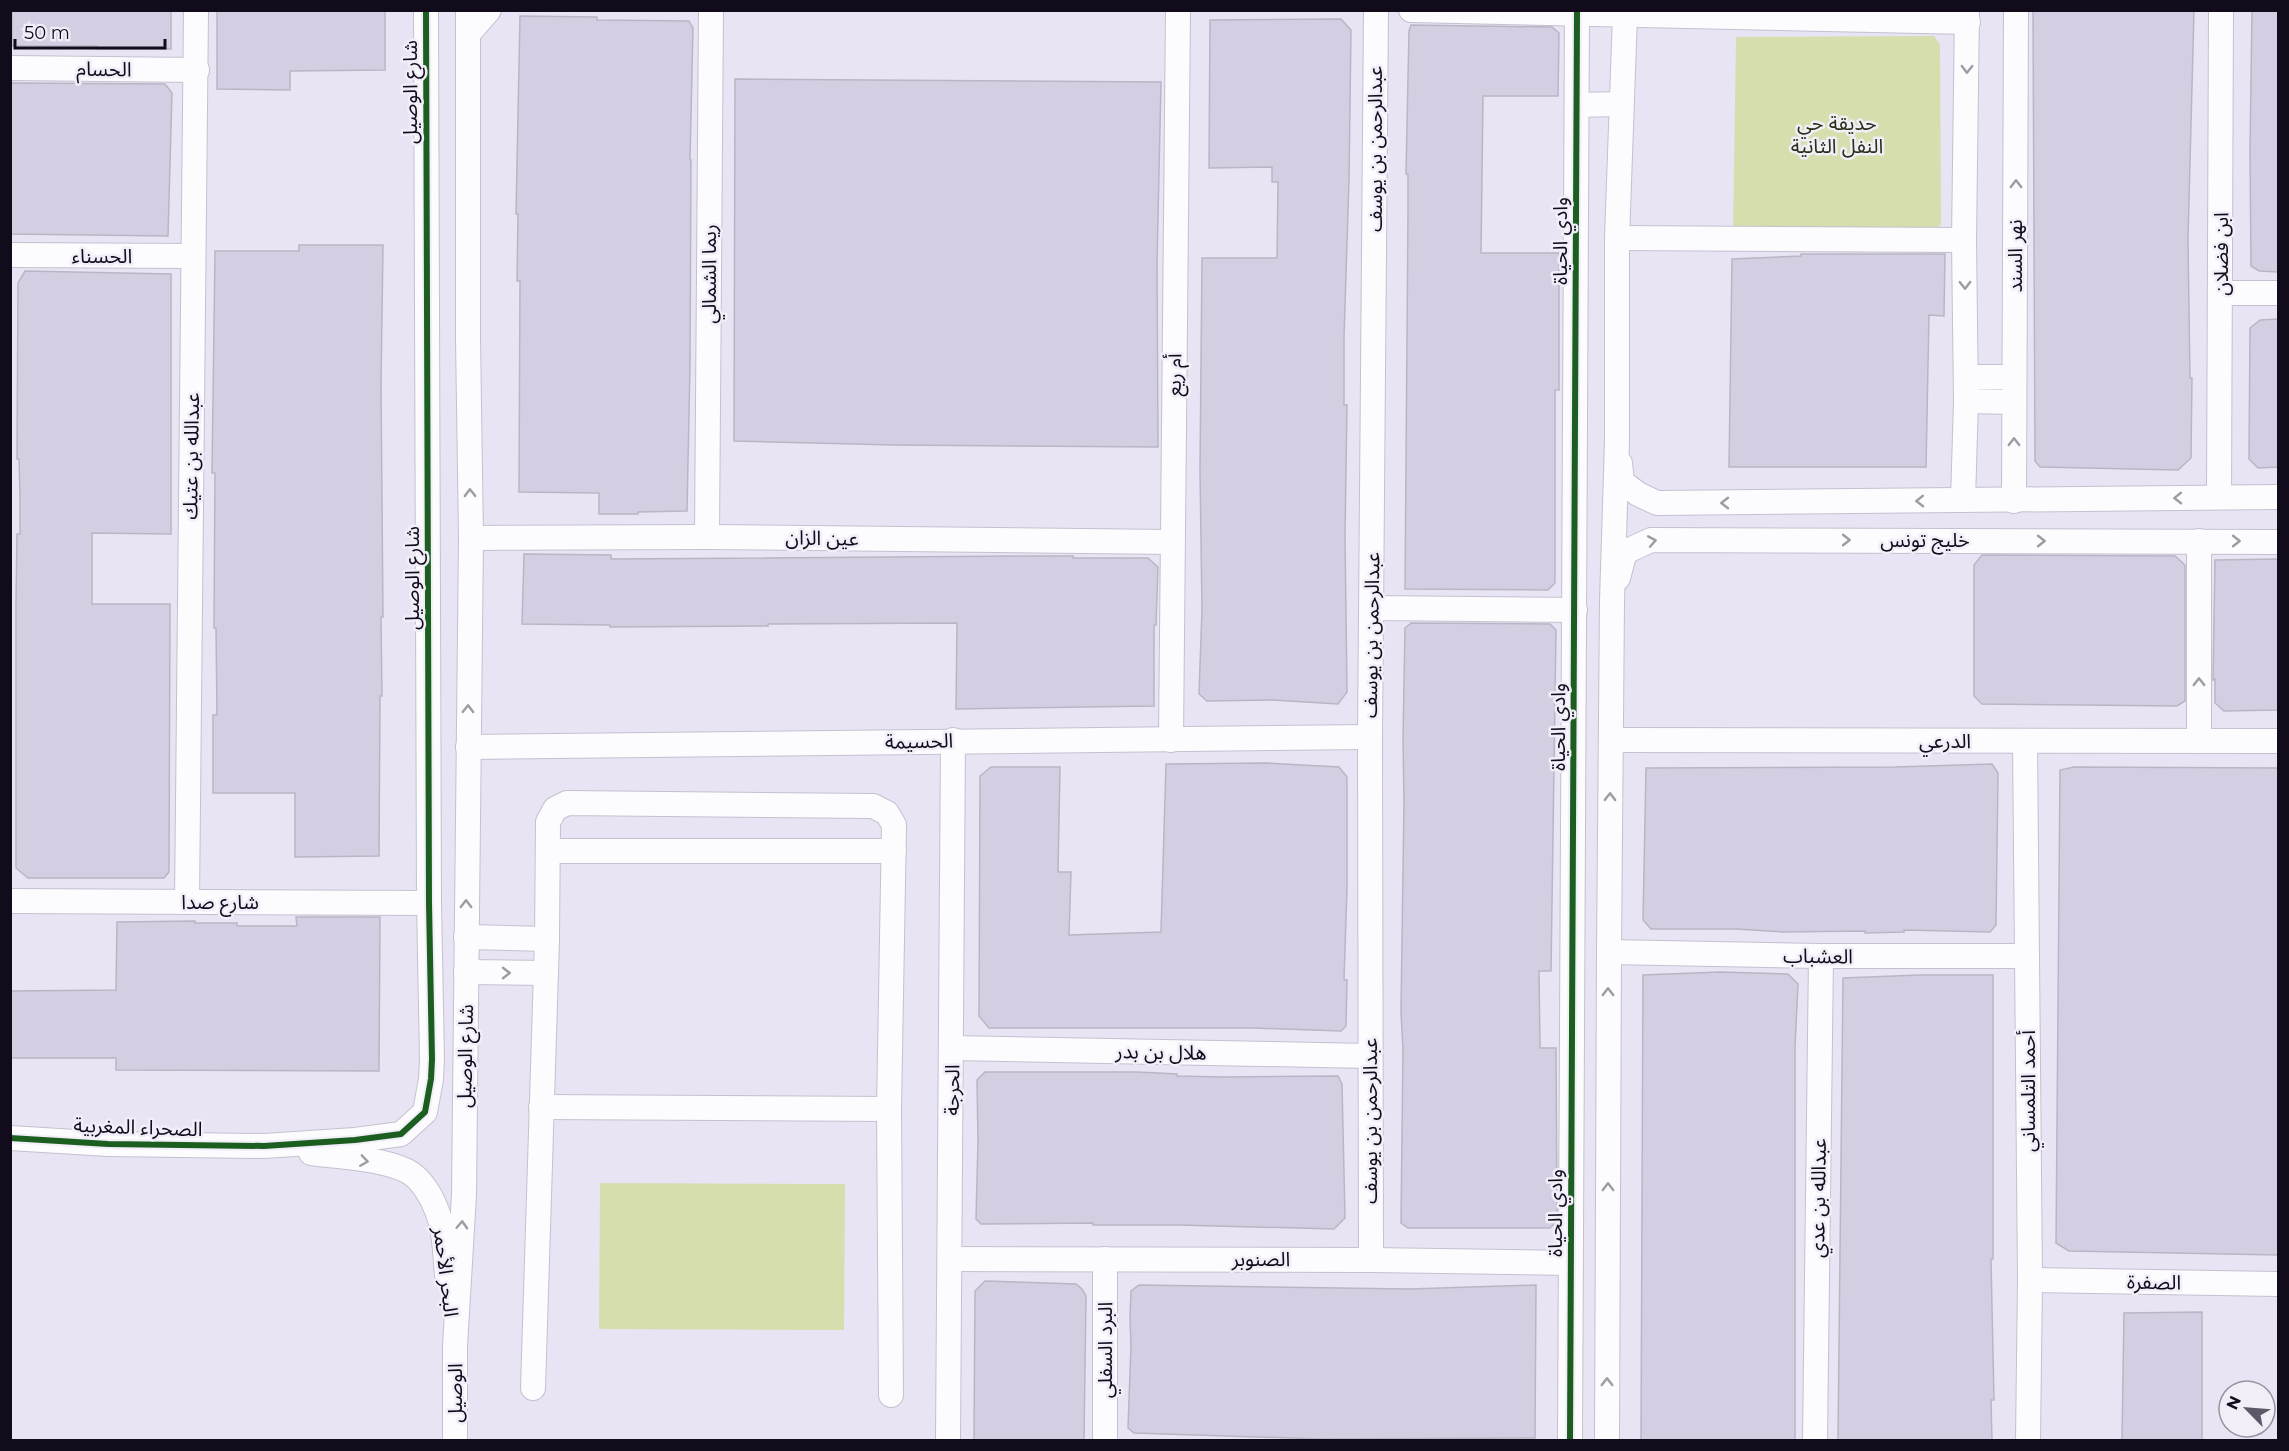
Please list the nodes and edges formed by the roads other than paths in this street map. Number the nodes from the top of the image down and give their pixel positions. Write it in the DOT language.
graph roads {
  1 [pos="196,10"];
  2 [pos="426,10"];
  3 [pos="489,10"];
  4 [pos="711,10"];
  5 [pos="1178,10"];
  6 [pos="1376,10"];
  7 [pos="1411,10"];
  8 [pos="2016,10"];
  9 [pos="2221,10"];
  10 [pos="1577,14"];
  11 [pos="1625,15"];
  12 [pos="1860,15"];
  13 [pos="1967,16"];
  14 [pos="468,22"];
  15 [pos="10,68"];
  16 [pos="197,70"];
  17 [pos="1621,104"];
  18 [pos="1577,105"];
  19 [pos="1617,238"];
  20 [pos="1964,240"];
  21 [pos="10,255"];
  22 [pos="193,256"];
  23 [pos="2221,293"];
  24 [pos="2278,293"];
  25 [pos="468,338"];
  26 [pos="428,340"];
  27 [pos="1966,377"];
  28 [pos="2014,377"];
  29 [pos="1966,401"];
  30 [pos="2014,402"];
  31 [pos="1617,441"];
  32 [pos="2218,497"];
  33 [pos="2278,497"];
  34 [pos="1963,501"];
  35 [pos="2014,501"];
  36 [pos="707,537"];
  37 [pos="471,538"];
  38 [pos="2199,541"];
  39 [pos="1172,542"];
  40 [pos="2278,542"];
  41 [pos="1612,601"];
  42 [pos="1372,608"];
  43 [pos="1575,610"];
  44 [pos="1370,737"];
  45 [pos="953,740"];
  46 [pos="1171,740"];
  47 [pos="1611,740"];
  48 [pos="2025,741"];
  49 [pos="2199,741"];
  50 [pos="2278,741"];
  51 [pos="468,747"];
  52 [pos="548,851"];
  53 [pos="894,851"];
  54 [pos="10,901"];
  55 [pos="187,902"];
  56 [pos="429,903"];
  57 [pos="466,937"];
  58 [pos="547,939"];
  59 [pos="1609,952"];
  60 [pos="1821,956"];
  61 [pos="2027,956"];
  62 [pos="466,972"];
  63 [pos="546,973"];
  64 [pos="952,1048"];
  65 [pos="1370,1056"];
  66 [pos="541,1107"];
  67 [pos="889,1108"];
  68 [pos="10,1138"];
  69 [pos="108,1144"];
  70 [pos="264,1146"];
  71 [pos="10,1153"];
  72 [pos="1105,1258"];
  73 [pos="950,1259"];
  74 [pos="1371,1260"];
  75 [pos="1571,1263"];
  76 [pos="2030,1280"];
  77 [pos="2278,1284"];
  78 [pos="455,1346"];
  79 [pos="533,1388"];
  80 [pos="891,1395"];
  81 [pos="455,1440"];
  82 [pos="948,1440"];
  83 [pos="1104,1440"];
  84 [pos="1570,1440"];
  85 [pos="1606,1440"];
  86 [pos="1815,1440"];
  87 [pos="2028,1440"];
  1 -- 16 [label="street, عبدالله بن عتيك"];
  2 -- 26 [label="street, شارع الوصيل"];
  3 -- 14 [label="street"];
  4 -- 36 [label="street, ريما الشمالي"];
  5 -- 39 [label="street, أم ريع"];
  6 -- 42 [label="street, عبدالرحمن بن يوسف"];
  7 -- 10 [label="street"];
  28 -- 8 [label="street, نهر السند, one-way"];
  9 -- 23 [label="street, ابن فضلان"];
  10 -- 11 [label="street"];
  10 -- 18 [label="street, وادي الحياة"];
  11 -- 12 [label="street"];
  11 -- 17 [label="street"];
  12 -- 13 [label="street"];
  13 -- 20 [label="street, one-way"];
  14 -- 25 [label="street, شارع الوصيل"];
  15 -- 16 [label="street, الحسام"];
  16 -- 22 [label="street, عبدالله بن عتيك"];
  17 -- 18 [label="street"];
  17 -- 19 [label="street"];
  18 -- 43 [label="street, وادي الحياة"];
  19 -- 20 [label="street"];
  19 -- 31 [label="street"];
  20 -- 27 [label="street, one-way"];
  21 -- 22 [label="street, الحسناء"];
  22 -- 55 [label="street, عبدالله بن عتيك"];
  23 -- 24 [label="street"];
  23 -- 32 [label="street, ابن فضلان"];
  25 -- 26 [label="street"];
  37 -- 25 [label="street, شارع الوصيل, one-way"];
  26 -- 56 [label="street, شارع الوصيل"];
  27 -- 28 [label="street"];
  27 -- 29 [label="street"];
  28 -- 30 [label="street, نهر السند"];
  29 -- 30 [label="street"];
  29 -- 34 [label="street"];
  35 -- 30 [label="street, نهر السند, one-way"];
  34 -- 31 [label="street, خليج تونس, one-way"];
  31 -- 41 [label="street"];
  32 -- 33 [label="street, خليج تونس"];
  32 -- 35 [label="street, خليج تونس, one-way"];
  34 -- 35 [label="street, خليج تونس"];
  36 -- 37 [label="street, عين الزان"];
  36 -- 39 [label="street, عين الزان"];
  51 -- 37 [label="street, شارع الوصيل, one-way"];
  38 -- 40 [label="street, خليج تونس, one-way"];
  41 -- 38 [label="street, خليج تونس, one-way"];
  49 -- 38 [label="street, one-way"];
  39 -- 46 [label="street, أم ريع"];
  41 -- 47 [label="street"];
  42 -- 43 [label="street"];
  42 -- 44 [label="street, عبدالرحمن بن يوسف"];
  43 -- 75 [label="street, وادي الحياة"];
  44 -- 46 [label="street, الحسيمة"];
  44 -- 65 [label="street, عبدالرحمن بن يوسف"];
  45 -- 46 [label="street, الحسيمة"];
  45 -- 51 [label="street, الحسيمة"];
  45 -- 64 [label="street, الحرجة"];
  47 -- 48 [label="street, الدرعي"];
  59 -- 47 [label="street, one-way"];
  48 -- 49 [label="street, الدرعي"];
  48 -- 61 [label="street, أحمد التلمساني"];
  49 -- 50 [label="street, الدرعي"];
  57 -- 51 [label="street, شارع الوصيل, one-way"];
  52 -- 53 [label="street"];
  52 -- 53 [label="street"];
  52 -- 58 [label="street"];
  53 -- 67 [label="street"];
  54 -- 55 [label="street, شارع صدا"];
  55 -- 56 [label="street, شارع صدا"];
  56 -- 70 [label="street, شارع الوصيل"];
  57 -- 58 [label="street"];
  57 -- 62 [label="street, شارع الوصيل"];
  58 -- 63 [label="street"];
  59 -- 60 [label="street, العشباب"];
  85 -- 59 [label="street, one-way"];
  60 -- 61 [label="street, العشباب"];
  60 -- 86 [label="street, عبدالله بن عدي"];
  61 -- 76 [label="street, أحمد التلمساني"];
  62 -- 63 [label="street, one-way"];
  78 -- 62 [label="street, شارع الوصيل, one-way"];
  63 -- 66 [label="street"];
  64 -- 65 [label="street, هلال بن بدر"];
  64 -- 73 [label="street, الحرجة"];
  65 -- 74 [label="street, عبدالرحمن بن يوسف"];
  66 -- 67 [label="street"];
  66 -- 79 [label="street"];
  67 -- 80 [label="street"];
  68 -- 69 [label="street, الصحراء المغربية"];
  69 -- 70 [label="street, الصحراء المغربية"];
  69 -- 71 [label="street"];
  70 -- 78 [label="street, البحر الأحمر, one-way"];
  72 -- 73 [label="street, الصنوبر"];
  72 -- 74 [label="street, الصنوبر"];
  72 -- 83 [label="street, البرد السفلي"];
  73 -- 82 [label="street, الحرجة"];
  74 -- 75 [label="street, الصنوبر"];
  75 -- 84 [label="street, وادي الحياة"];
  76 -- 77 [label="street, الصفرة"];
  76 -- 87 [label="street, أحمد التلمساني"];
  78 -- 81 [label="street, الوصيل"];
}
